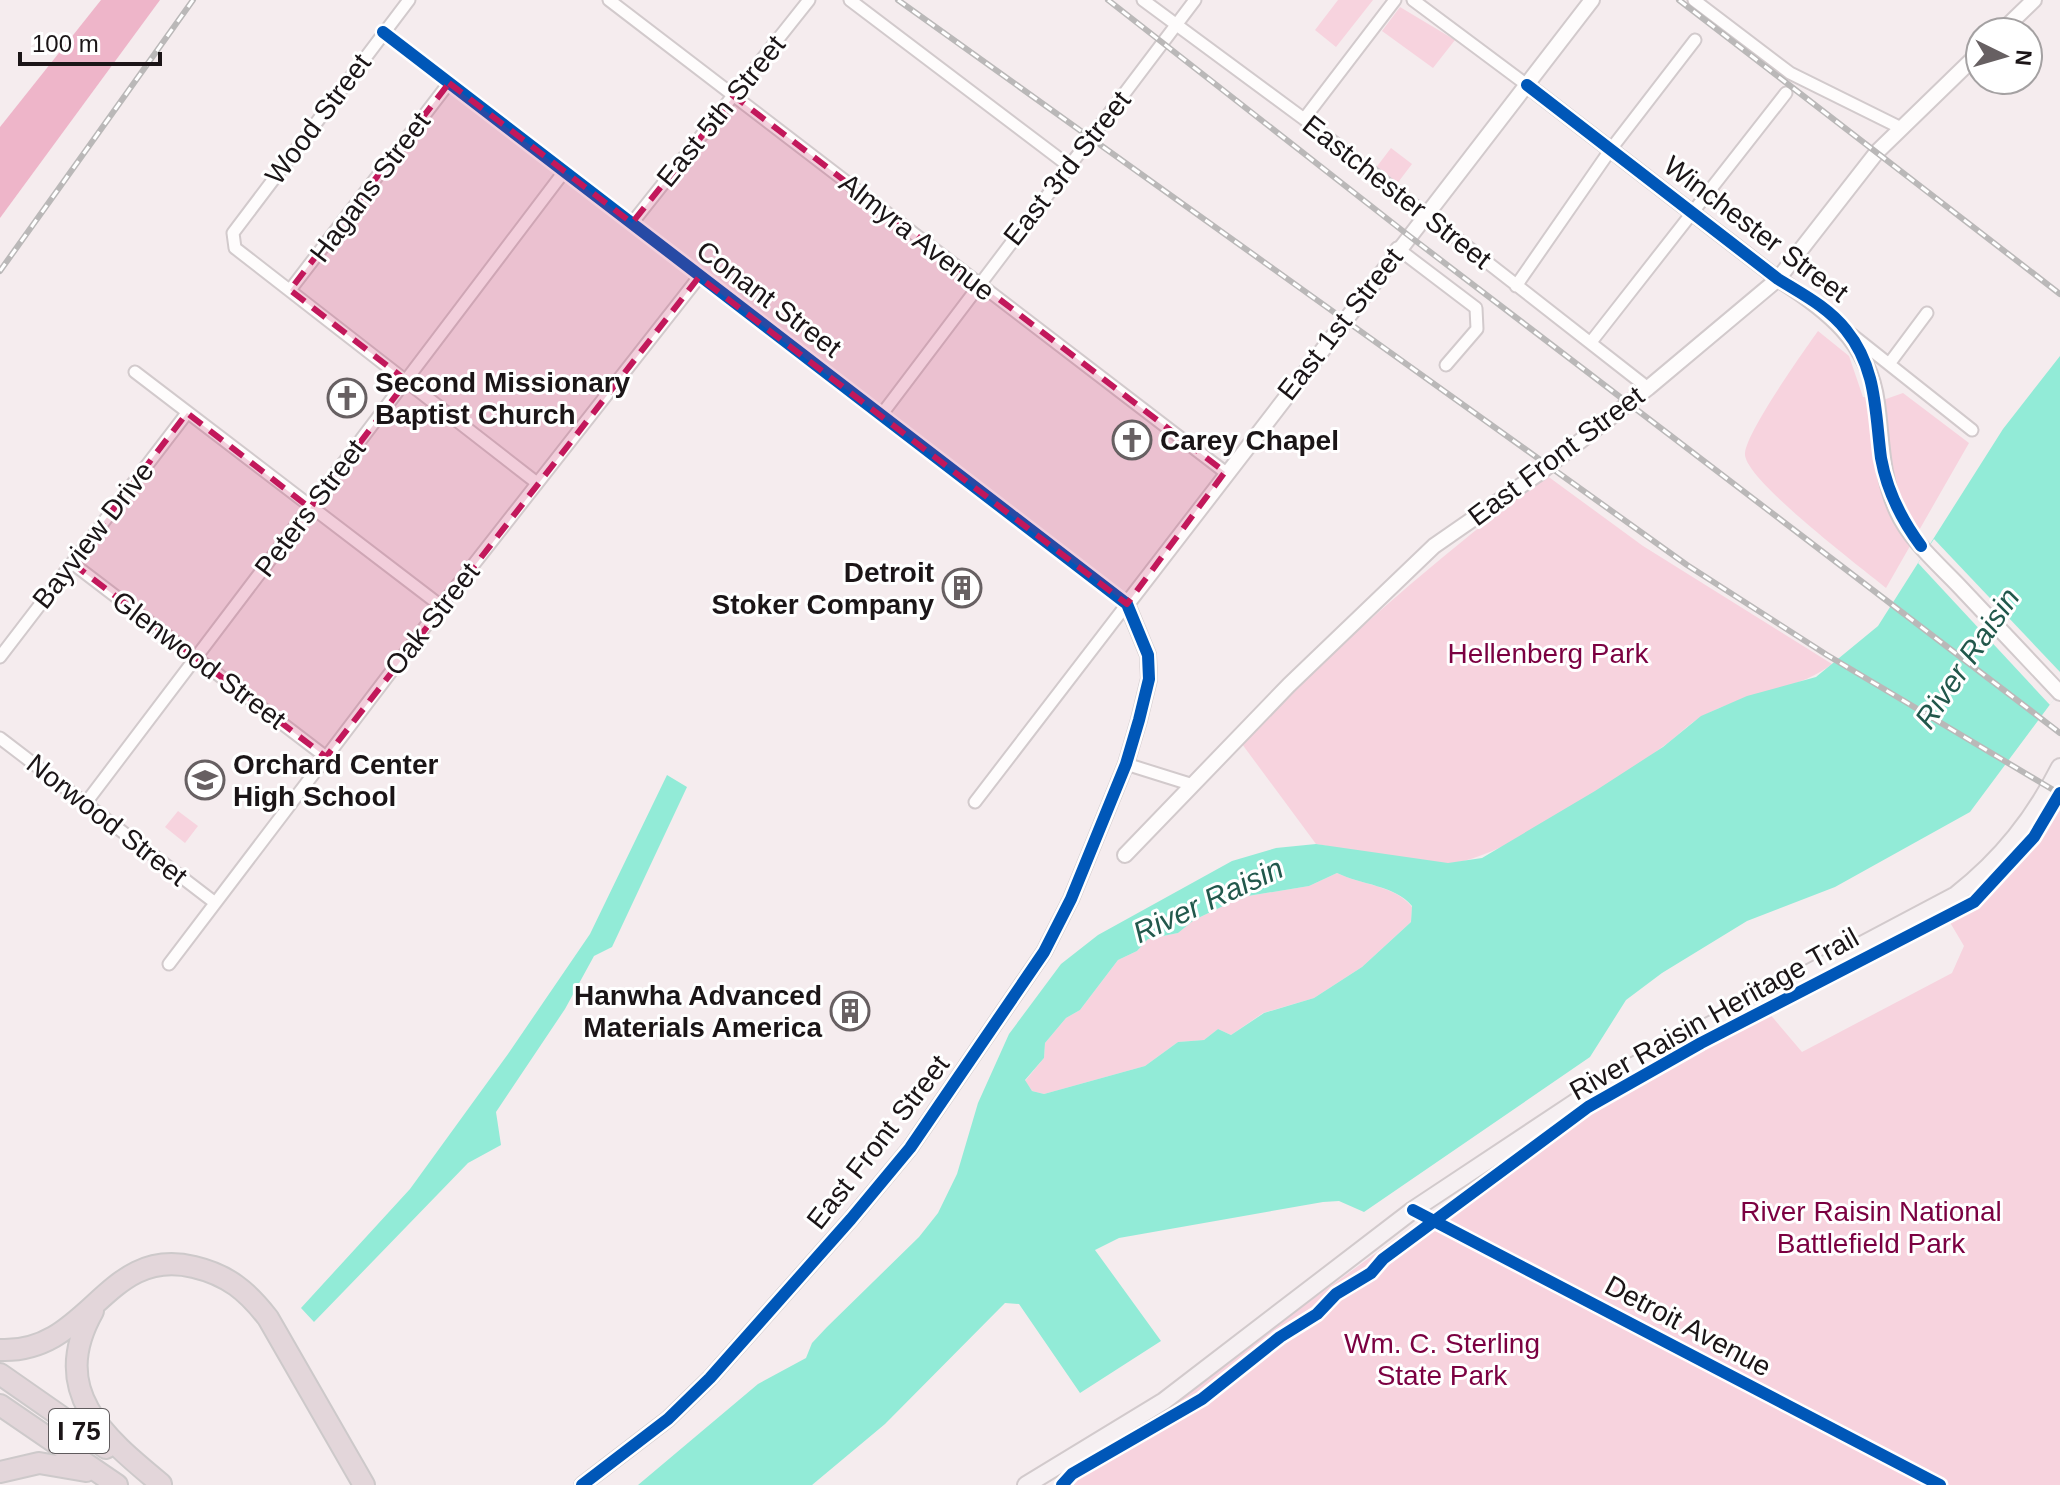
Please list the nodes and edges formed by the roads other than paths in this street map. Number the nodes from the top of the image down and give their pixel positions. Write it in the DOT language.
graph roads {
  1 [pos="409,0"];
  2 [pos="609,0"];
  3 [pos="809,0"];
  4 [pos="850,0"];
  5 [pos="1143,0"];
  6 [pos="1195,0"];
  7 [pos="1395,0"];
  8 [pos="1413,0"];
  9 [pos="1592,0"];
  10 [pos="1694,0"];
  11 [pos="2034,0"];
  12 [pos="2018,16"];
  13 [pos="1176,26"];
  14 [pos="383,32"];
  15 [pos="1695,40"];
  16 [pos="1964,67"];
  17 [pos="449,83"];
  18 [pos="1527,85"];
  19 [pos="1786,93"];
  20 [pos="734,96"];
  21 [pos="1304,119"];
  22 [pos="1899,127"];
  23 [pos="1611,149"];
  24 [pos="1069,166"];
  25 [pos="563,173"];
  26 [pos="1424,213"];
  27 [pos="1695,214"];
  28 [pos="632,223"];
  29 [pos="1397,248"];
  30 [pos="699,277"];
  31 [pos="1778,279"];
  32 [pos="978,284"];
  33 [pos="1516,286"];
  34 [pos="290,290"];
  35 [pos="1927,313"];
  36 [pos="1847,331"];
  37 [pos="1591,342"];
  38 [pos="1889,364"];
  39 [pos="1446,365"];
  40 [pos="135,372"];
  41 [pos="407,381"];
  42 [pos="1648,388"];
  43 [pos="187,413"];
  44 [pos="882,414"];
  45 [pos="1972,430"];
  46 [pos="1225,472"];
  47 [pos="537,483"];
  48 [pos="310,508"];
  49 [pos="72,563"];
  50 [pos="1127,604"];
  51 [pos="441,606"];
  52 [pos="0,657"];
  53 [pos="196,659"];
  54 [pos="2060,693"];
  55 [pos="0,738"];
  56 [pos="326,757"];
  57 [pos="1126,764"];
  58 [pos="2060,767"];
  59 [pos="1193,785"];
  60 [pos="975,802"];
  61 [pos="85,804"];
  62 [pos="1125,855"];
  63 [pos="214,902"];
  64 [pos="169,964"];
  65 [pos="1413,1210"];
  66 [pos="99,1299"];
  67 [pos="0,1350"];
  68 [pos="0,1374"];
  69 [pos="0,1405"];
  70 [pos="0,1472"];
  71 [pos="162,1484"];
  72 [pos="115,1485"];
  73 [pos="364,1485"];
  74 [pos="582,1485"];
  75 [pos="1026,1485"];
  76 [pos="1940,1485"];
  1 -- 14 [label="street, Wood Street"];
  2 -- 20 [label="street, Almyra Avenue"];
  3 -- 20 [label="street, East 5th Street"];
  4 -- 24 [label="street"];
  5 -- 13 [label="street, Eastchester Street"];
  6 -- 13 [label="street, East 3rd Street"];
  7 -- 21 [label="street"];
  8 -- 18 [label="street, Winchester Street"];
  9 -- 18 [label="street, East 1st Street"];
  10 -- 22 [label="street"];
  11 -- 12 [label="street"];
  13 -- 21 [label="street, Eastchester Street"];
  13 -- 24 [label="street, East 3rd Street"];
  14 -- 17 [label="street, Conant Street"];
  14 -- 34 [label="street, Wood Street"];
  15 -- 23 [label="street"];
  16 -- 22 [label="street, East Front Street"];
  17 -- 25 [label="street, Conant Street"];
  17 -- 34 [label="street, Hagans Street"];
  18 -- 23 [label="street, Winchester Street"];
  18 -- 26 [label="street, East 1st Street"];
  19 -- 27 [label="street"];
  20 -- 28 [label="street, East 5th Street"];
  20 -- 32 [label="street, Almyra Avenue"];
  21 -- 26 [label="street, Eastchester Street"];
  22 -- 31 [label="street, East Front Street"];
  23 -- 27 [label="street, Winchester Street"];
  23 -- 33 [label="street"];
  24 -- 32 [label="street, East 3rd Street"];
  25 -- 28 [label="street, Conant Street"];
  25 -- 41 [label="street, Peters Street"];
  26 -- 29 [label="street, East 1st Street"];
  26 -- 33 [label="street, Eastchester Street"];
  27 -- 31 [label="street, Winchester Street"];
  27 -- 37 [label="street"];
  28 -- 30 [label="street, Conant Street"];
  29 -- 39 [label="street"];
  29 -- 46 [label="street, East 1st Street"];
  30 -- 44 [label="street, Conant Street"];
  30 -- 47 [label="street, Oak Street"];
  31 -- 36 [label="street, Winchester Street"];
  31 -- 42 [label="street, East Front Street"];
  32 -- 44 [label="street, East 3rd Street"];
  32 -- 46 [label="street, Almyra Avenue"];
  33 -- 37 [label="street, Eastchester Street"];
  34 -- 41 [label="street"];
  35 -- 38 [label="street"];
  36 -- 38 [label="street, Winchester Street"];
  36 -- 54 [label="street, Winchester Street"];
  37 -- 42 [label="street, Eastchester Street"];
  38 -- 45 [label="street, Winchester Street"];
  40 -- 43 [label="street"];
  41 -- 47 [label="street"];
  41 -- 48 [label="street, Peters Street"];
  42 -- 59 [label="street, East Front Street"];
  43 -- 48 [label="street"];
  43 -- 49 [label="street, Bayview Drive"];
  44 -- 50 [label="street, Conant Street"];
  46 -- 50 [label="street, East 1st Street"];
  47 -- 51 [label="street, Oak Street"];
  48 -- 51 [label="street"];
  48 -- 53 [label="street, Peters Street"];
  49 -- 52 [label="street, Bayview Drive"];
  49 -- 53 [label="street, Glenwood Street"];
  50 -- 57 [label="street, East Front Street"];
  50 -- 60 [label="street, East 1st Street"];
  51 -- 56 [label="street, Oak Street"];
  53 -- 56 [label="street, Glenwood Street"];
  53 -- 61 [label="street, Peters Street"];
  55 -- 61 [label="street, Norwood Street"];
  56 -- 63 [label="street, Oak Street"];
  57 -- 59 [label="street"];
  57 -- 74 [label="street, East Front Street"];
  58 -- 65 [label="main road"];
  59 -- 62 [label="street, East Front Street"];
  61 -- 63 [label="street, Norwood Street"];
  63 -- 64 [label="street, Oak Street"];
  65 -- 75 [label="main road"];
  65 -- 76 [label="street, Detroit Avenue"];
  66 -- 67 [label="highway"];
  66 -- 71 [label="highway"];
  66 -- 73 [label="highway"];
  68 -- 71 [label="highway, I 75"];
  69 -- 72 [label="highway, I 75"];
  70 -- 72 [label="highway"];
}
